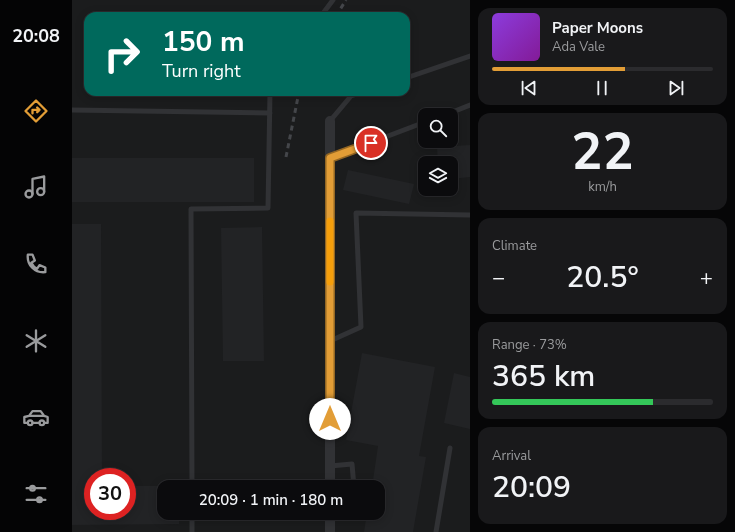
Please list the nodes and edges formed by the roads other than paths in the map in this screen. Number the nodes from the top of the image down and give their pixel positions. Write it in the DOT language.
graph roads {
  1 [pos="333,0"];
  2 [pos="324,12"];
  3 [pos="470,56"];
  4 [pos="410,77"];
  5 [pos="270,96"];
  6 [pos="351,96"];
  7 [pos="470,106"];
  8 [pos="72,110"];
  9 [pos="458,110"];
  10 [pos="270,113"];
  11 [pos="330,121"];
  12 [pos="418,125"];
  13 [pos="330,158"];
  14 [pos="470,215"];
  15 [pos="330,341"];
  16 [pos="450,448"];
  17 [pos="330,466"];
  18 [pos="192,480"];
  19 [pos="330,480"];
  20 [pos="353,480"];
  21 [pos="192,520"];
  22 [pos="330,520"];
  23 [pos="192,532"];
  24 [pos="330,532"];
  25 [pos="436,532"];
  1 -- 2 [label="lane"];
  3 -- 4 [label="lane"];
  5 -- 10 [label="lane"];
  6 -- 11 [label="lane"];
  7 -- 9 [label="lane"];
  8 -- 10 [label="lane"];
  10 -- 18 [label="lane"];
  11 -- 13 [label="street"];
  12 -- 13 [label="lane"];
  13 -- 15 [label="street"];
  14 -- 15 [label="lane"];
  15 -- 17 [label="street"];
  16 -- 25 [label="lane"];
  17 -- 19 [label="street"];
  17 -- 20 [label="lane"];
  21 -- 23 [label="lane"];
  22 -- 24 [label="street"];
}
